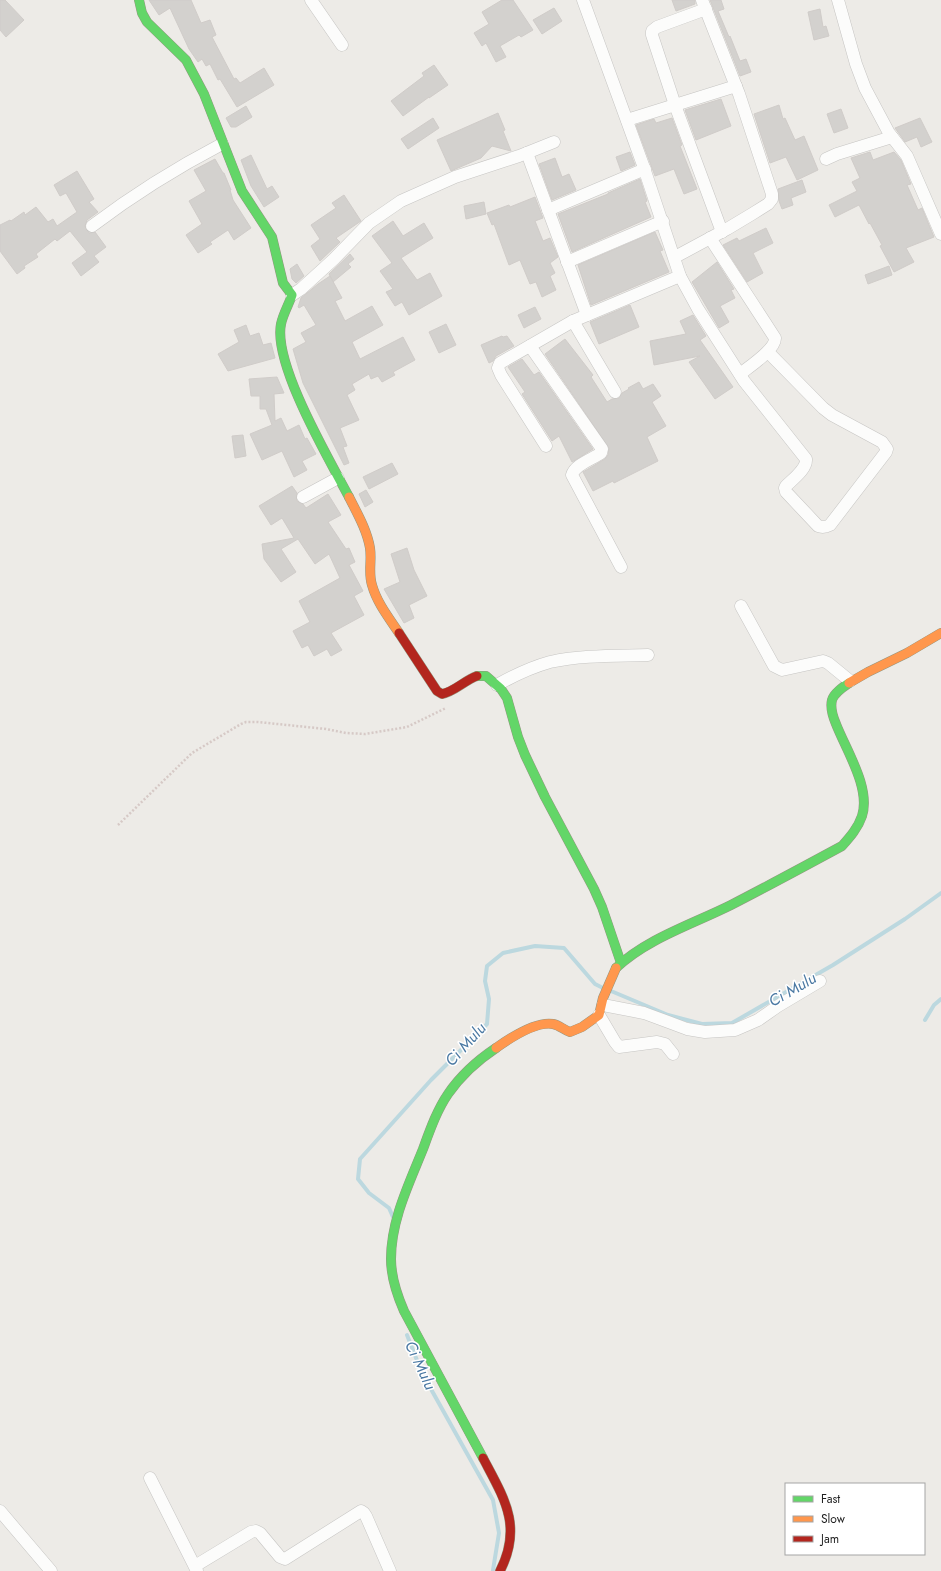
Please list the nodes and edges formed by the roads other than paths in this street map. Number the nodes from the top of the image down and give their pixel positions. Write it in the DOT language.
graph roads {
  1 [pos="139,0"];
  2 [pos="311,0"];
  3 [pos="584,0"];
  4 [pos="838,0"];
  5 [pos="704,5"];
  6 [pos="342,45"];
  7 [pos="736,86"];
  8 [pos="675,105"];
  9 [pos="627,120"];
  10 [pos="892,137"];
  11 [pos="554,142"];
  12 [pos="222,144"];
  13 [pos="526,153"];
  14 [pos="826,159"];
  15 [pos="645,169"];
  16 [pos="548,210"];
  17 [pos="662,221"];
  18 [pos="92,226"];
  19 [pos="722,232"];
  20 [pos="941,234"];
  21 [pos="710,238"];
  22 [pos="674,256"];
  23 [pos="567,262"];
  24 [pos="680,276"];
  25 [pos="292,295"];
  26 [pos="587,315"];
  27 [pos="573,321"];
  28 [pos="530,346"];
  29 [pos="768,352"];
  30 [pos="740,374"];
  31 [pos="614,392"];
  32 [pos="546,446"];
  33 [pos="338,478"];
  34 [pos="303,497"];
  35 [pos="621,567"];
  36 [pos="741,606"];
  37 [pos="941,633"];
  38 [pos="648,655"];
  39 [pos="850,681"];
  40 [pos="497,685"];
  41 [pos="621,963"];
  42 [pos="820,980"];
  43 [pos="602,1006"];
  44 [pos="673,1054"];
  45 [pos="150,1478"];
  46 [pos="0,1511"];
  47 [pos="196,1568"];
  48 [pos="51,1571"];
  49 [pos="390,1571"];
  50 [pos="500,1571"];
  1 -- 12 [label="street"];
  2 -- 6 [label="street"];
  3 -- 9 [label="street"];
  4 -- 10 [label="street"];
  5 -- 7 [label="street"];
  5 -- 8 [label="street"];
  7 -- 8 [label="street"];
  7 -- 19 [label="street"];
  8 -- 9 [label="street"];
  8 -- 19 [label="street"];
  9 -- 15 [label="street"];
  10 -- 14 [label="street"];
  10 -- 20 [label="street"];
  11 -- 13 [label="street"];
  12 -- 18 [label="street"];
  12 -- 25 [label="street"];
  13 -- 16 [label="street"];
  13 -- 25 [label="street"];
  15 -- 16 [label="street"];
  15 -- 17 [label="street"];
  16 -- 23 [label="street"];
  17 -- 22 [label="street"];
  17 -- 23 [label="street"];
  19 -- 21 [label="street"];
  21 -- 22 [label="street"];
  21 -- 29 [label="street"];
  22 -- 24 [label="street"];
  23 -- 26 [label="street"];
  24 -- 26 [label="street"];
  24 -- 30 [label="street"];
  25 -- 33 [label="street"];
  26 -- 27 [label="street"];
  27 -- 28 [label="street"];
  27 -- 31 [label="street"];
  28 -- 32 [label="street"];
  28 -- 35 [label="street"];
  29 -- 30 [label="street"];
  29 -- 30 [label="street"];
  33 -- 34 [label="street"];
  33 -- 40 [label="street"];
  36 -- 39 [label="street"];
  37 -- 39 [label="street"];
  38 -- 40 [label="street"];
  39 -- 41 [label="street"];
  40 -- 41 [label="street"];
  41 -- 43 [label="street"];
  42 -- 43 [label="street"];
  43 -- 44 [label="street"];
  43 -- 50 [label="street"];
  45 -- 47 [label="street"];
  46 -- 48 [label="street"];
  47 -- 49 [label="street"];
}
